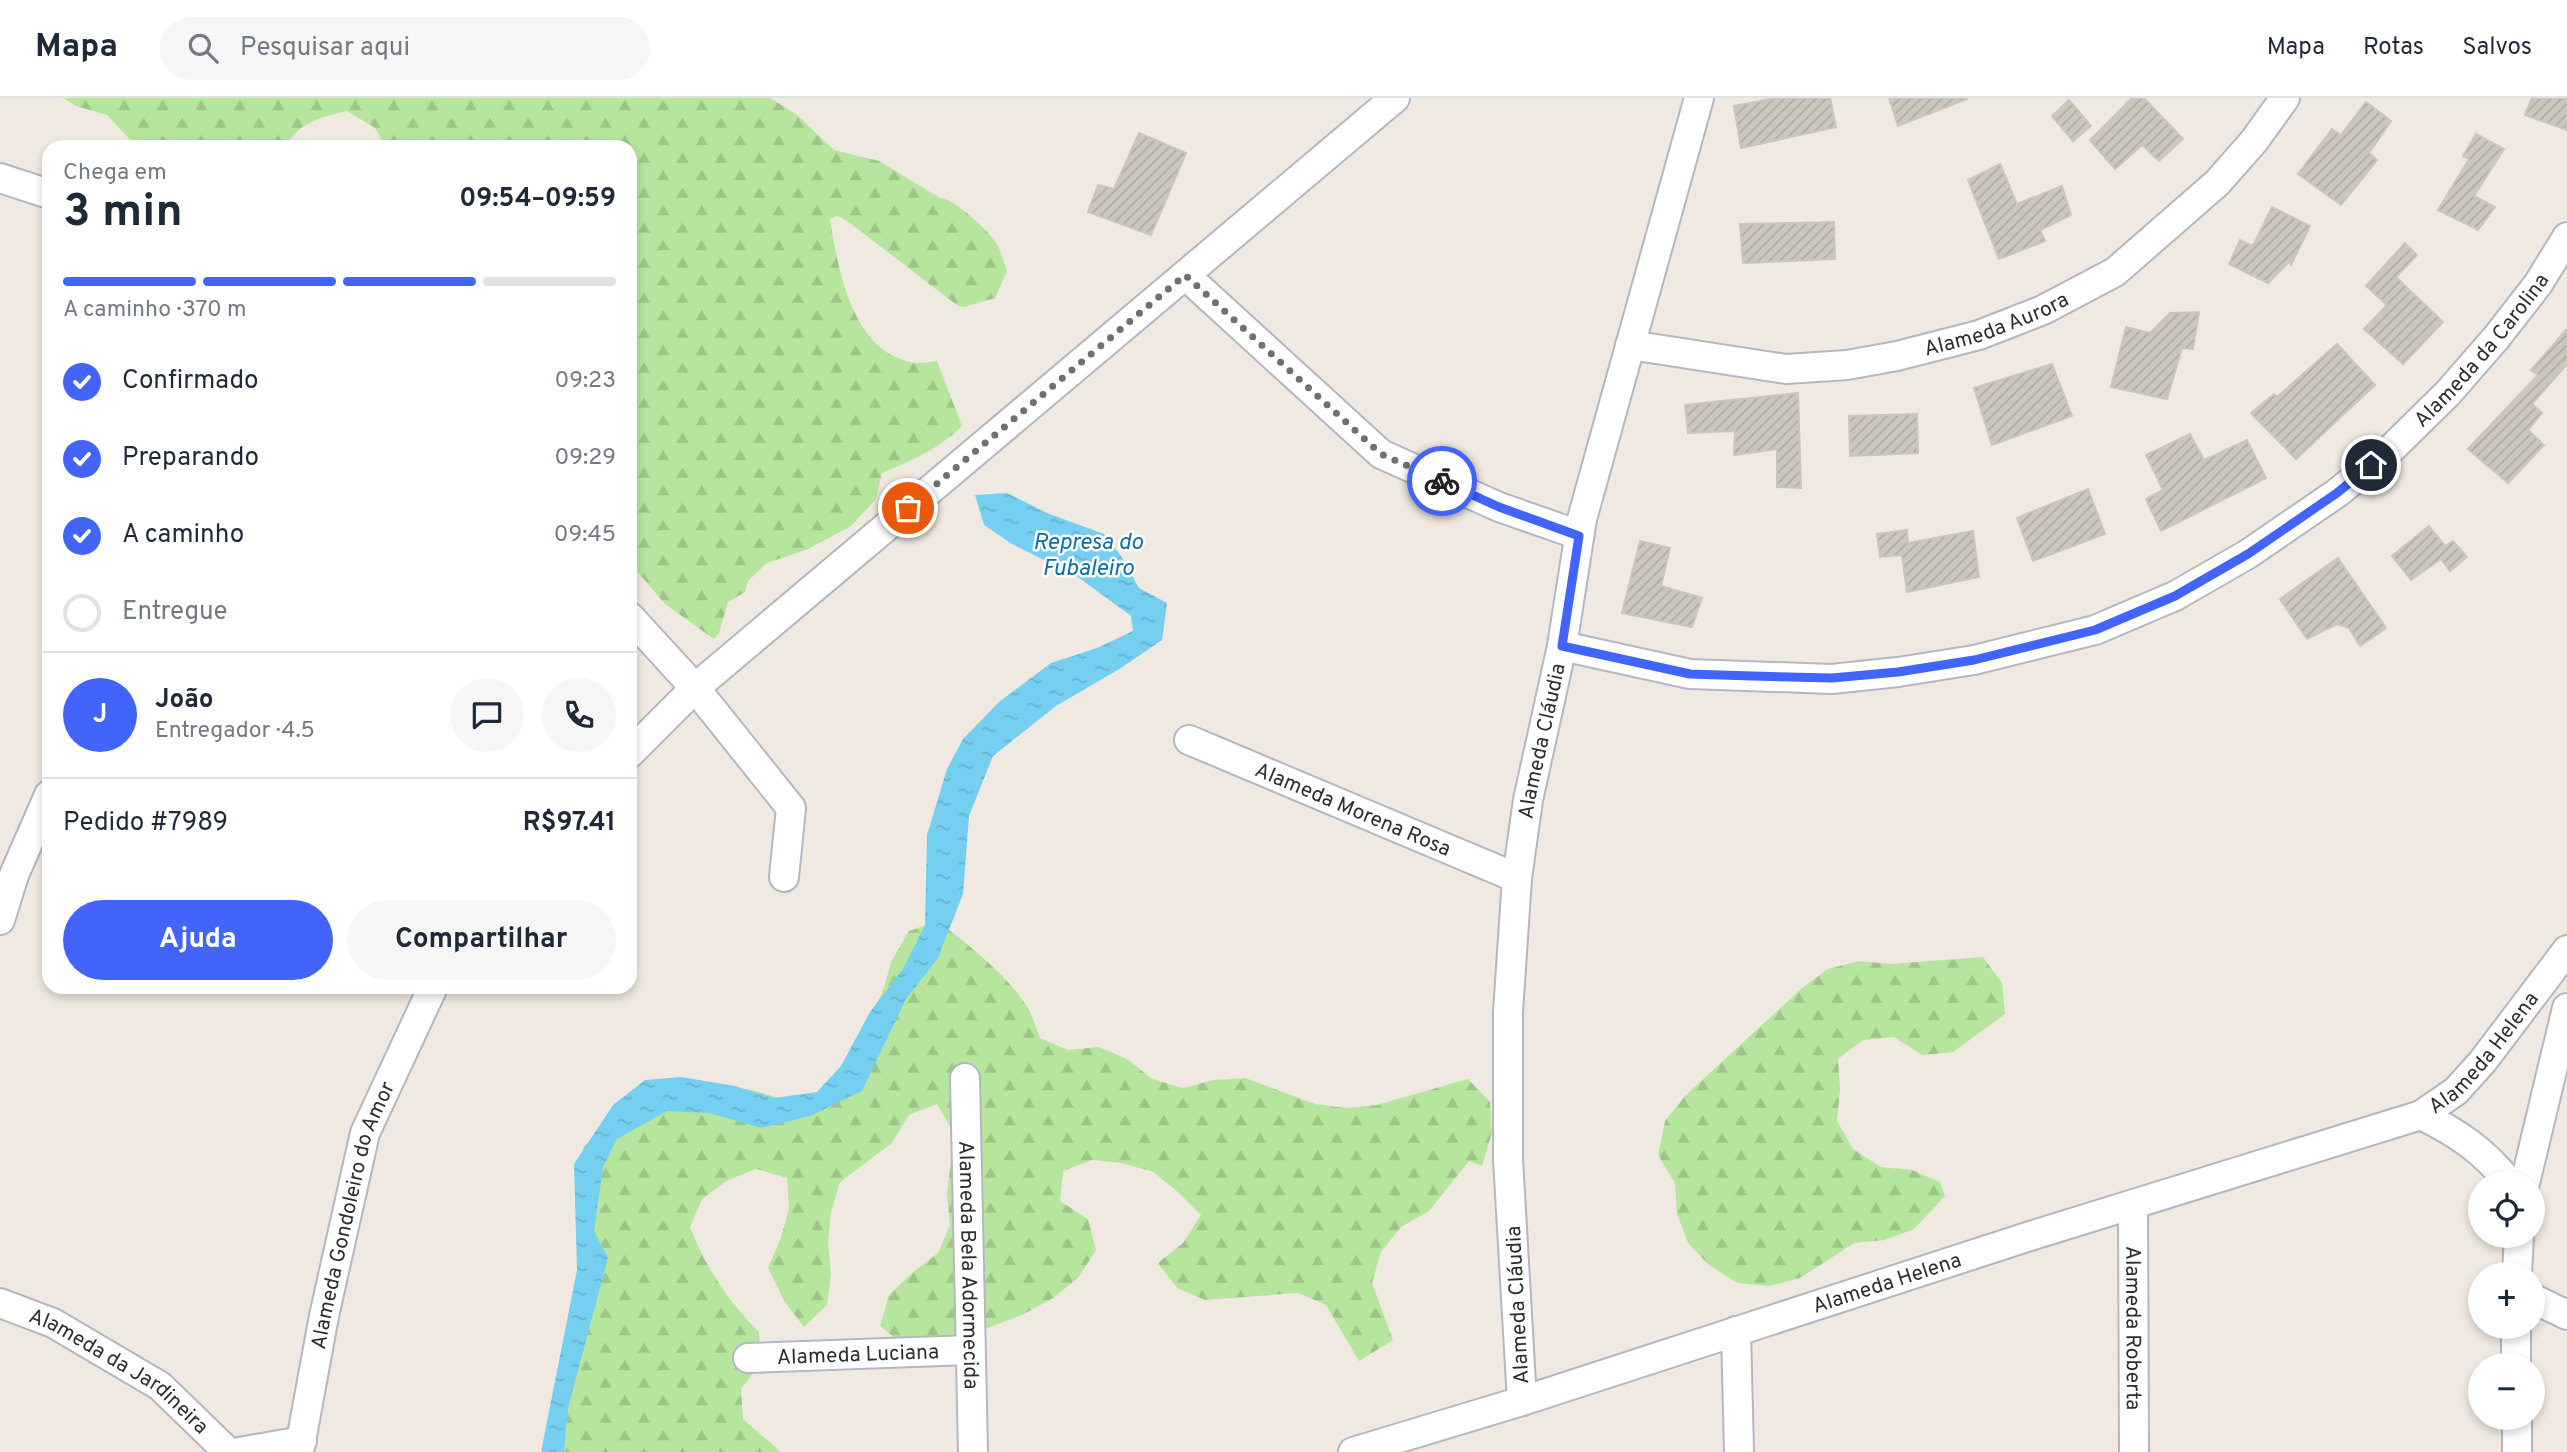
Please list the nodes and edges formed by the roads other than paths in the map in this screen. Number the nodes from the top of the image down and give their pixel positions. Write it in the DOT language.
graph roads {
  1 [pos="1395,98"];
  2 [pos="1699,98"];
  3 [pos="2285,98"];
  4 [pos="0,178"];
  5 [pos="42,192"];
  6 [pos="2567,237"];
  7 [pos="1185,275"];
  8 [pos="1630,345"];
  9 [pos="1579,536"];
  10 [pos="637,625"];
  11 [pos="1562,646"];
  12 [pos="695,688"];
  13 [pos="1189,740"];
  14 [pos="637,746"];
  15 [pos="42,811"];
  16 [pos="784,877"];
  17 [pos="1517,878"];
  18 [pos="0,920"];
  19 [pos="2567,950"];
  20 [pos="430,994"];
  21 [pos="2567,1008"];
  22 [pos="965,1078"];
  23 [pos="2421,1115"];
  24 [pos="2499,1171"];
  25 [pos="2528,1171"];
  26 [pos="2133,1206"];
  27 [pos="0,1303"];
  28 [pos="2545,1304"];
  29 [pos="2567,1315"];
  30 [pos="1736,1331"];
  31 [pos="970,1350"];
  32 [pos="748,1358"];
  33 [pos="1522,1401"];
  34 [pos="2517,1430"];
  35 [pos="300,1446"];
  36 [pos="228,1452"];
  37 [pos="239,1452"];
  38 [pos="973,1452"];
  39 [pos="1353,1452"];
  40 [pos="1739,1452"];
  41 [pos="2134,1452"];
  42 [pos="2517,1452"];
  1 -- 7 [label="street"];
  2 -- 8 [label="street, Alameda Cláudia"];
  3 -- 8 [label="street, Alameda Aurora"];
  4 -- 5 [label="street"];
  6 -- 11 [label="street, Alameda da Carolina"];
  7 -- 9 [label="street"];
  7 -- 12 [label="street"];
  8 -- 9 [label="street, Alameda Cláudia"];
  9 -- 11 [label="street, Alameda Cláudia"];
  10 -- 12 [label="street"];
  11 -- 17 [label="street, Alameda Cláudia"];
  12 -- 14 [label="street"];
  12 -- 16 [label="street"];
  13 -- 17 [label="street, Alameda Morena Rosa"];
  15 -- 18 [label="street"];
  17 -- 33 [label="street, Alameda Cláudia"];
  19 -- 23 [label="street, Alameda Helena"];
  20 -- 35 [label="street, Alameda Gondoleiro do Amor"];
  21 -- 25 [label="street"];
  22 -- 31 [label="street, Alameda Bela Adormecida"];
  23 -- 24 [label="street, Alameda Helena"];
  23 -- 26 [label="street, Alameda Helena"];
  26 -- 30 [label="street, Alameda Helena"];
  26 -- 41 [label="street, Alameda Roberta"];
  27 -- 36 [label="street, Alameda da Jardineira"];
  28 -- 29 [label="street"];
  30 -- 33 [label="street, Alameda Helena"];
  30 -- 40 [label="street"];
  31 -- 32 [label="street, Alameda Luciana"];
  31 -- 38 [label="street, Alameda Bela Adormecida"];
  33 -- 39 [label="street, Alameda Helena"];
  34 -- 42 [label="street"];
  35 -- 37 [label="street"];
}
